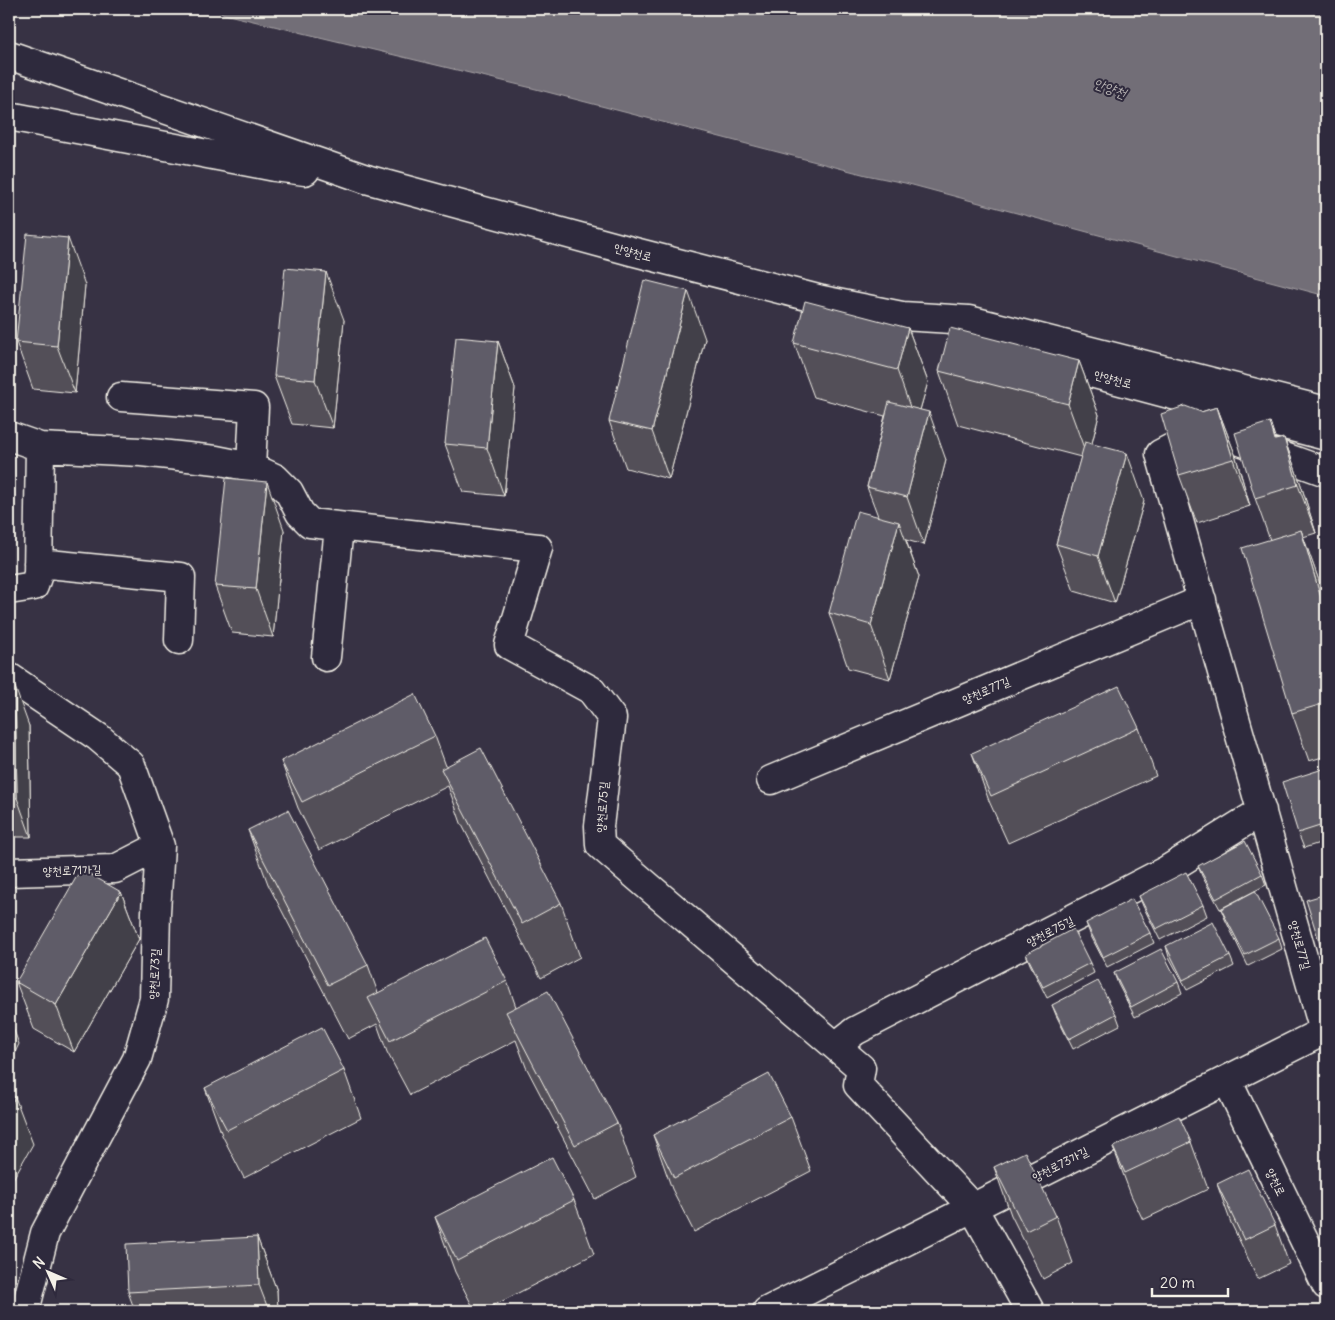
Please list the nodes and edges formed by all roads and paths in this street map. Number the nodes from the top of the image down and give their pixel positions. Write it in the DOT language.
graph roads {
  1 [pos="9,55"];
  2 [pos="9,116"];
  3 [pos="366,179"];
  4 [pos="902,316"];
  5 [pos="121,397"];
  6 [pos="1326,411"];
  7 [pos="9,436"];
  8 [pos="1326,436"];
  9 [pos="40,446"];
  10 [pos="251,467"];
  11 [pos="1326,472"];
  12 [pos="340,527"];
  13 [pos="38,562"];
  14 [pos="9,590"];
  15 [pos="1202,600"];
  16 [pos="179,640"];
  17 [pos="326,657"];
  18 [pos="9,677"];
  19 [pos="771,780"];
  20 [pos="1262,811"];
  21 [pos="160,846"];
  22 [pos="9,872"];
  23 [pos="1325,1030"];
  24 [pos="836,1046"];
  25 [pos="1227,1080"];
  26 [pos="973,1208"];
  27 [pos="1326,1285"];
  28 [pos="25,1311"];
  29 [pos="767,1311"];
  30 [pos="1030,1311"];
  1 -- 3 [label="main road"];
  2 -- 3 [label="main road"];
  3 -- 4 [label="main road, 안양천로"];
  4 -- 6 [label="main road, 안양천로"];
  4 -- 8 [label="main road, 안양천로"];
  5 -- 10 [label="main road"];
  7 -- 9 [label="main road"];
  9 -- 10 [label="main road"];
  9 -- 13 [label="main road"];
  10 -- 12 [label="main road"];
  11 -- 15 [label="main road, 양천로77길"];
  12 -- 17 [label="main road"];
  12 -- 24 [label="main road, 양천로75길"];
  13 -- 14 [label="main road"];
  13 -- 16 [label="main road"];
  15 -- 19 [label="main road, 양천로77길"];
  15 -- 20 [label="main road, 양천로77길"];
  18 -- 21 [label="main road, 양천로73길"];
  20 -- 23 [label="main road, 양천로77길"];
  20 -- 24 [label="main road, 양천로75길"];
  21 -- 22 [label="main road, 양천로71가길"];
  21 -- 28 [label="main road, 양천로73길"];
  23 -- 25 [label="main road, 양천로73가길"];
  24 -- 26 [label="main road, 양천로75길"];
  25 -- 26 [label="main road, 양천로73가길"];
  25 -- 27 [label="main road, 양천로"];
  26 -- 29 [label="main road, 양천로73가길"];
  26 -- 30 [label="main road, 양천로75길"];
}
